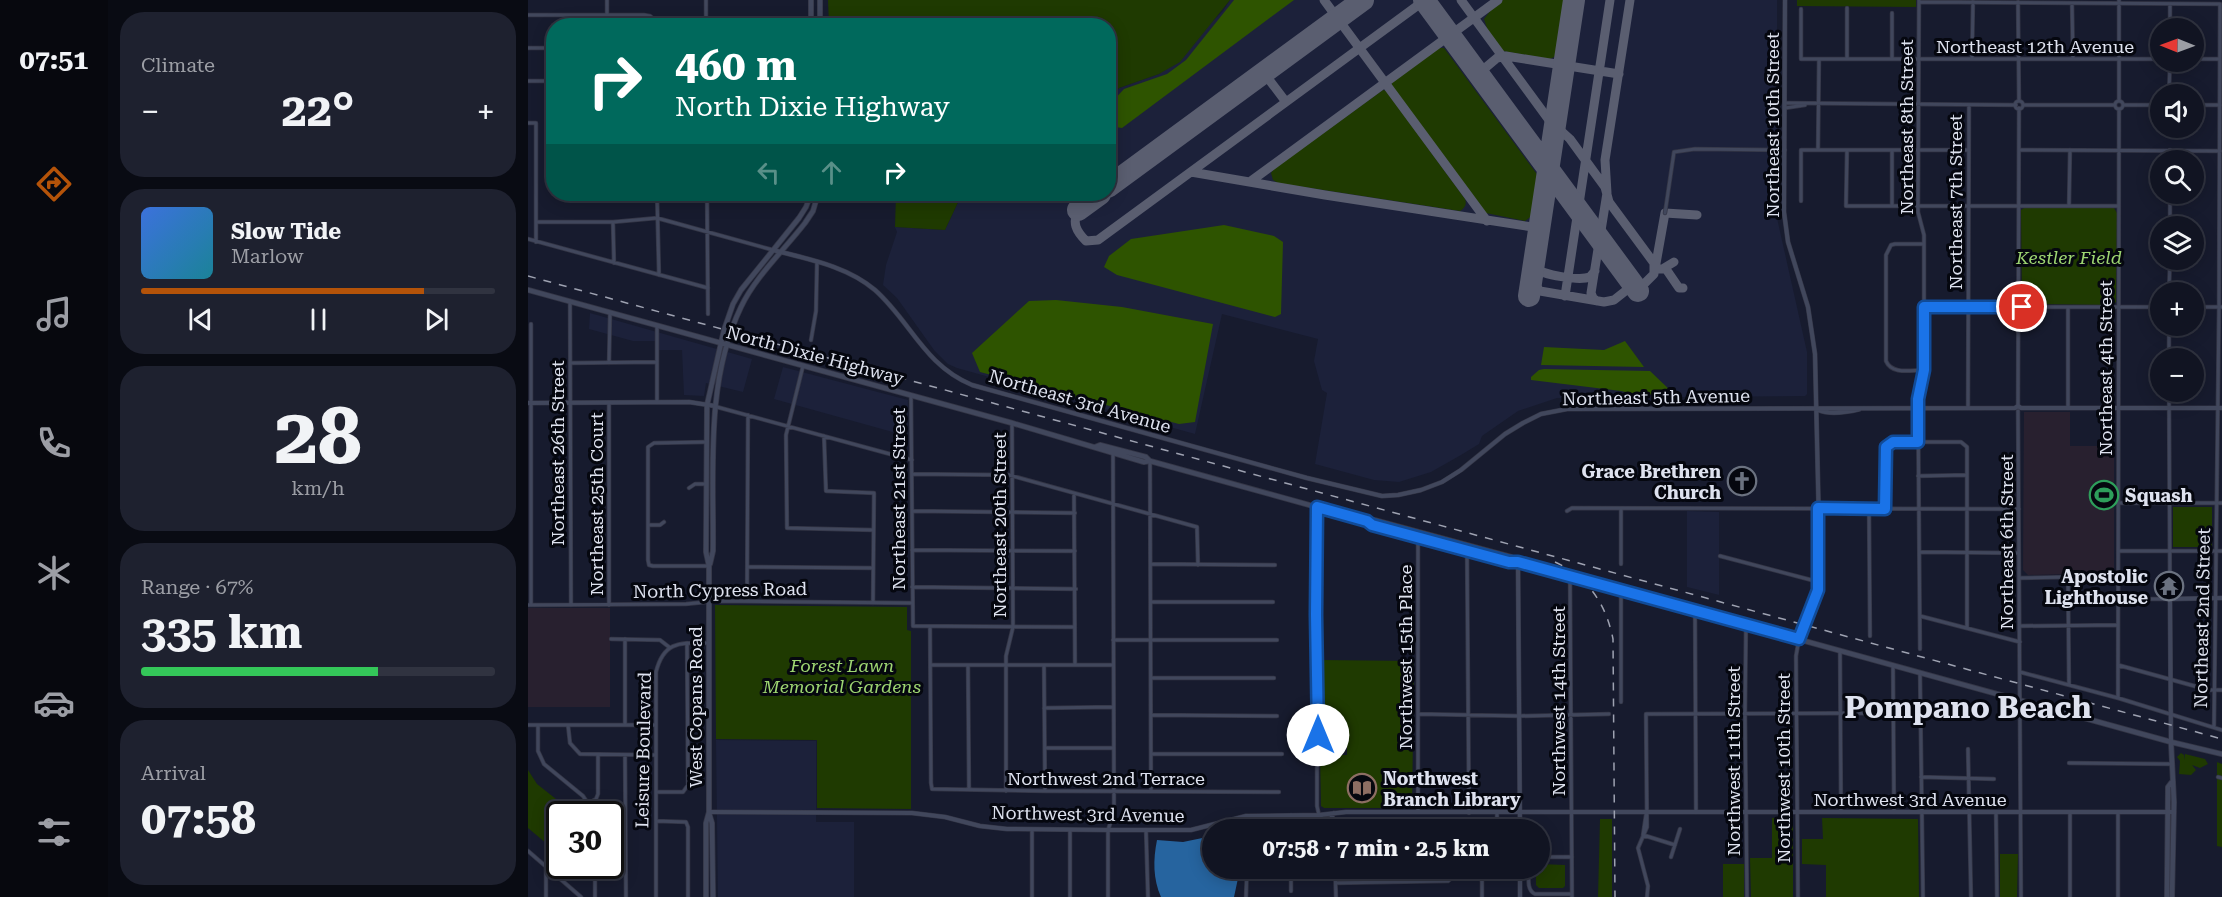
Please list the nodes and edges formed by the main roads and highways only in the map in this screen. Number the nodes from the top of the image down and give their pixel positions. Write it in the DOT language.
graph roads {
  1 [pos="811,0"];
  2 [pos="820,0"];
  3 [pos="811,18"];
  4 [pos="820,18"];
  5 [pos="808,201"];
  6 [pos="816,201"];
  7 [pos="528,290"];
  8 [pos="720,343"];
  9 [pos="728,345"];
  10 [pos="1095,447"];
  11 [pos="1150,461"];
  12 [pos="1367,521"];
  13 [pos="1518,562"];
  14 [pos="709,566"];
  15 [pos="2171,742"];
  16 [pos="2222,756"];
  17 [pos="709,812"];
  18 [pos="2171,844"];
  19 [pos="706,897"];
  20 [pos="713,897"];
  21 [pos="2167,897"];
  22 [pos="2172,897"];
  1 -- 3 [label="main road"];
  2 -- 4 [label="main road"];
  5 -- 8 [label="main road"];
  6 -- 9 [label="main road"];
  7 -- 8 [label="main road, North Dixie Highway"];
  8 -- 9 [label="main road, North Dixie Highway"];
  8 -- 14 [label="main road"];
  9 -- 10 [label="main road, North Dixie Highway"];
  9 -- 14 [label="main road"];
  10 -- 11 [label="main road, North Dixie Highway"];
  10 -- 11 [label="main road, North Dixie Highway"];
  11 -- 12 [label="main road, North Dixie Highway"];
  12 -- 13 [label="main road, North Dixie Highway"];
  12 -- 13 [label="main road, North Dixie Highway"];
  13 -- 15 [label="main road, North Dixie Highway"];
  14 -- 17 [label="main road, West Copans Road"];
  15 -- 16 [label="main road, North Dixie Highway"];
  15 -- 18 [label="main road"];
  17 -- 19 [label="main road, West Copans Road"];
  17 -- 20 [label="main road, West Copans Road"];
  18 -- 21 [label="main road"];
  18 -- 22 [label="main road"];
}
